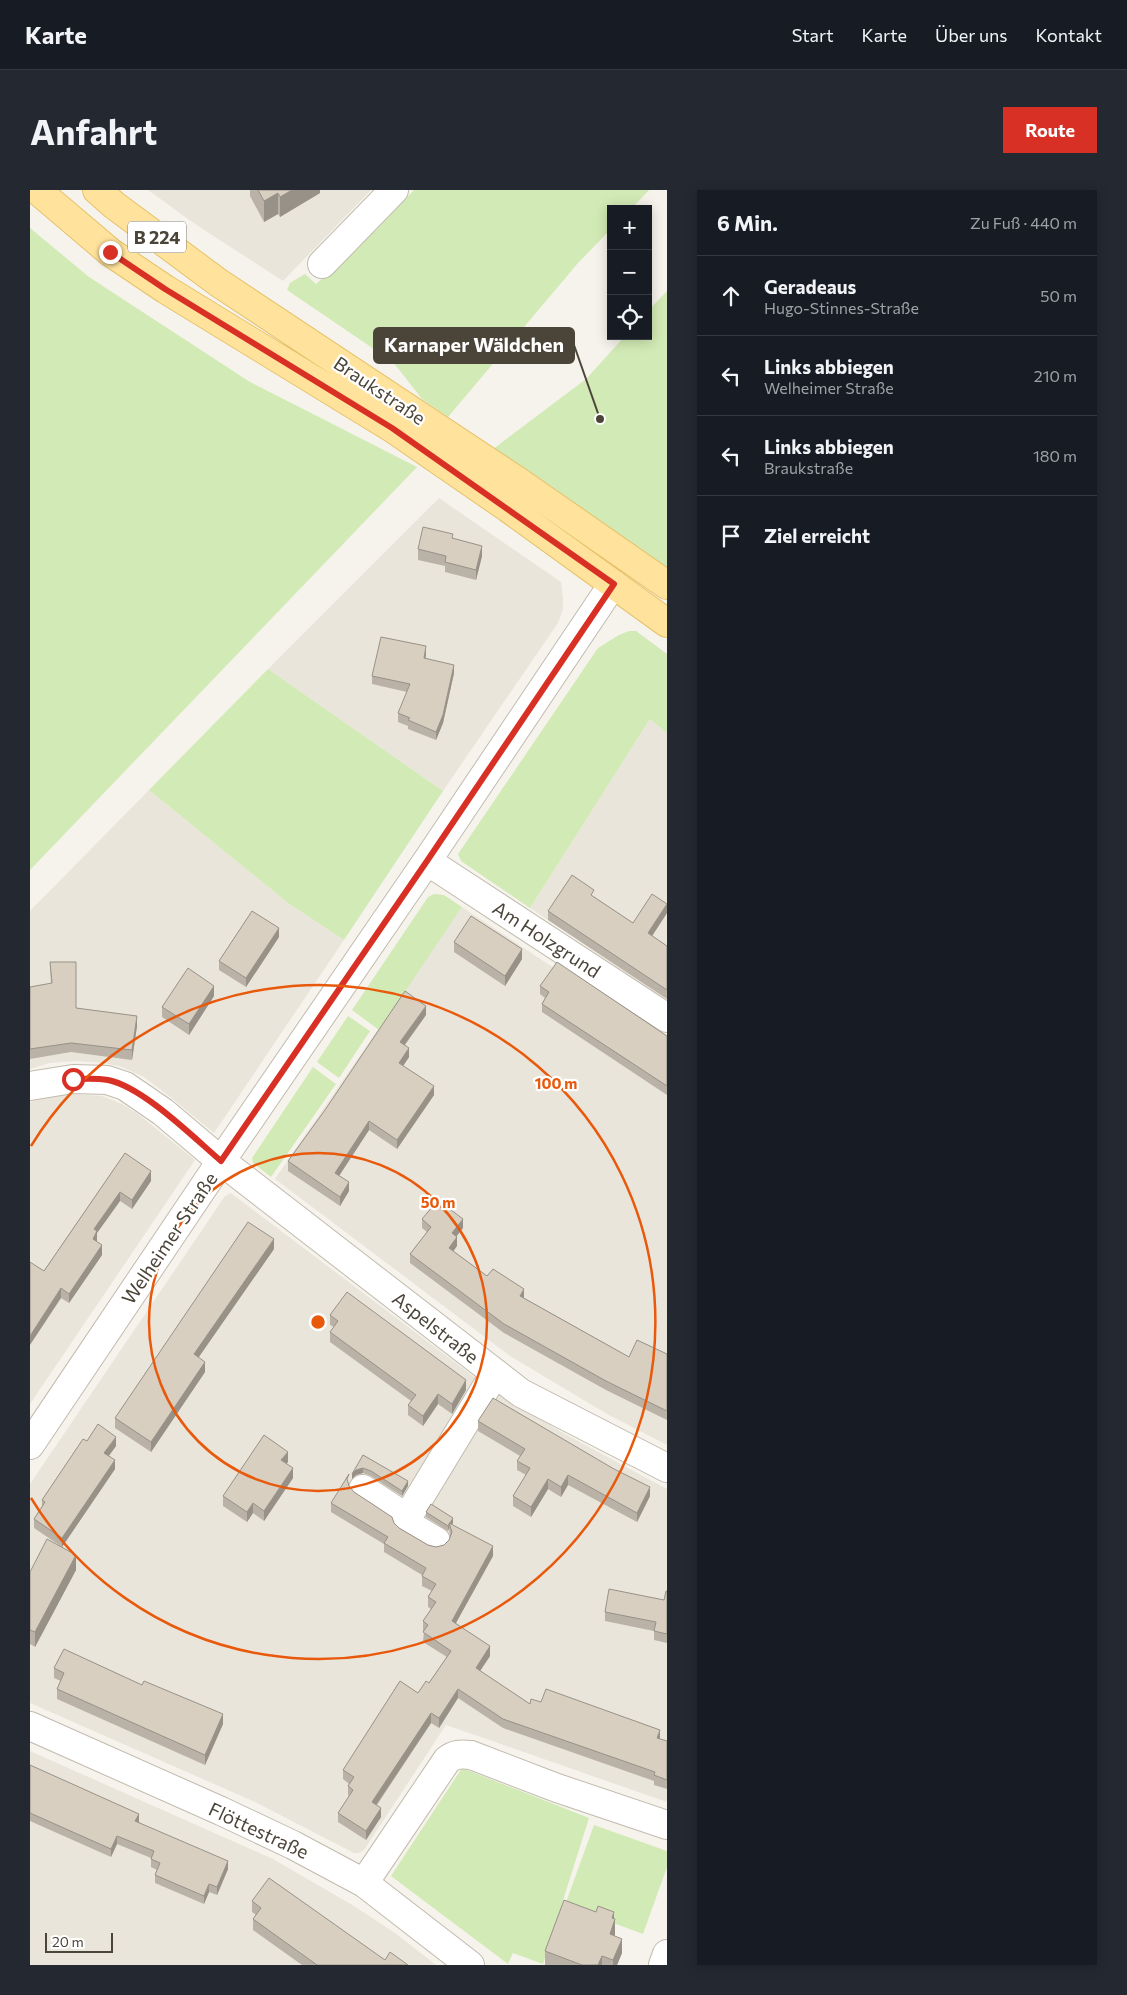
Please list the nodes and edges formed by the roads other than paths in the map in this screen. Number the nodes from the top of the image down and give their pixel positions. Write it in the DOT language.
graph roads {
  1 [pos="37,190"];
  2 [pos="97,190"];
  3 [pos="394,190"];
  4 [pos="322,264"];
  5 [pos="614,584"];
  6 [pos="667,585"];
  7 [pos="667,623"];
  8 [pos="427,861"];
  9 [pos="667,1018"];
  10 [pos="30,1086"];
  11 [pos="221,1161"];
  12 [pos="495,1373"];
  13 [pos="30,1445"];
  14 [pos="667,1468"];
  15 [pos="363,1489"];
  16 [pos="406,1518"];
  17 [pos="436,1541"];
  18 [pos="30,1726"];
  19 [pos="667,1824"];
  20 [pos="364,1883"];
  21 [pos="667,1954"];
  22 [pos="470,1965"];
  23 [pos="663,1965"];
  1 -- 5 [label="main road, Braukstraße / B 224"];
  2 -- 6 [label="main road, Braukstraße / B 224"];
  3 -- 4 [label="street"];
  5 -- 7 [label="main road, Braukstraße / B 224"];
  5 -- 8 [label="street, Welheimer Straße"];
  8 -- 9 [label="street, Am Holzgrund"];
  8 -- 11 [label="street, Welheimer Straße"];
  10 -- 11 [label="street, Aspelstraße"];
  11 -- 12 [label="street, Aspelstraße"];
  11 -- 13 [label="street, Welheimer Straße"];
  12 -- 14 [label="street, Aspelstraße"];
  12 -- 16 [label="street"];
  15 -- 16 [label="street"];
  16 -- 17 [label="street"];
  18 -- 20 [label="street, Flöttestraße"];
  19 -- 20 [label="street"];
  20 -- 22 [label="street, Flöttestraße"];
  21 -- 23 [label="street"];
}
